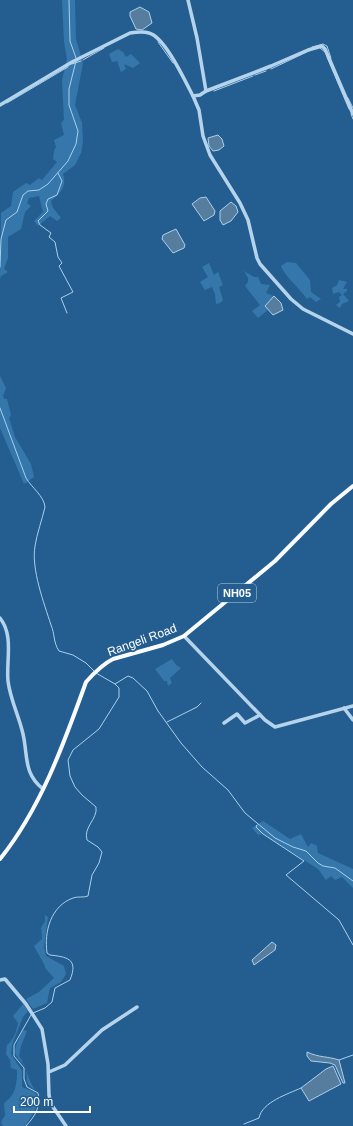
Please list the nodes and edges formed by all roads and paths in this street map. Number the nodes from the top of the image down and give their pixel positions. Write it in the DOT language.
graph roads {
  1 [pos="188,0"];
  2 [pos="206,91"];
  3 [pos="193,96"];
  4 [pos="0,104"];
  5 [pos="353,114"];
  6 [pos="353,334"];
  7 [pos="353,486"];
  8 [pos="0,618"];
  9 [pos="184,636"];
  10 [pos="353,706"];
  11 [pos="344,708"];
  12 [pos="260,715"];
  13 [pos="353,720"];
  14 [pos="224,724"];
  15 [pos="43,789"];
  16 [pos="0,860"];
  17 [pos="0,980"];
  18 [pos="137,1007"];
  19 [pos="49,1072"];
  20 [pos="66,1126"];
  1 -- 2 [label="street"];
  2 -- 3 [label="street"];
  2 -- 5 [label="street"];
  3 -- 4 [label="street"];
  3 -- 6 [label="street"];
  7 -- 9 [label="main road, Rangeli Road / NH05"];
  8 -- 15 [label="street"];
  9 -- 12 [label="street"];
  9 -- 15 [label="main road, Rangeli Road / NH05"];
  10 -- 11 [label="street"];
  11 -- 12 [label="street"];
  11 -- 13 [label="street"];
  12 -- 14 [label="street"];
  15 -- 16 [label="main road, Rangeli Road / NH05"];
  17 -- 19 [label="street"];
  18 -- 19 [label="street"];
  19 -- 20 [label="street"];
}
